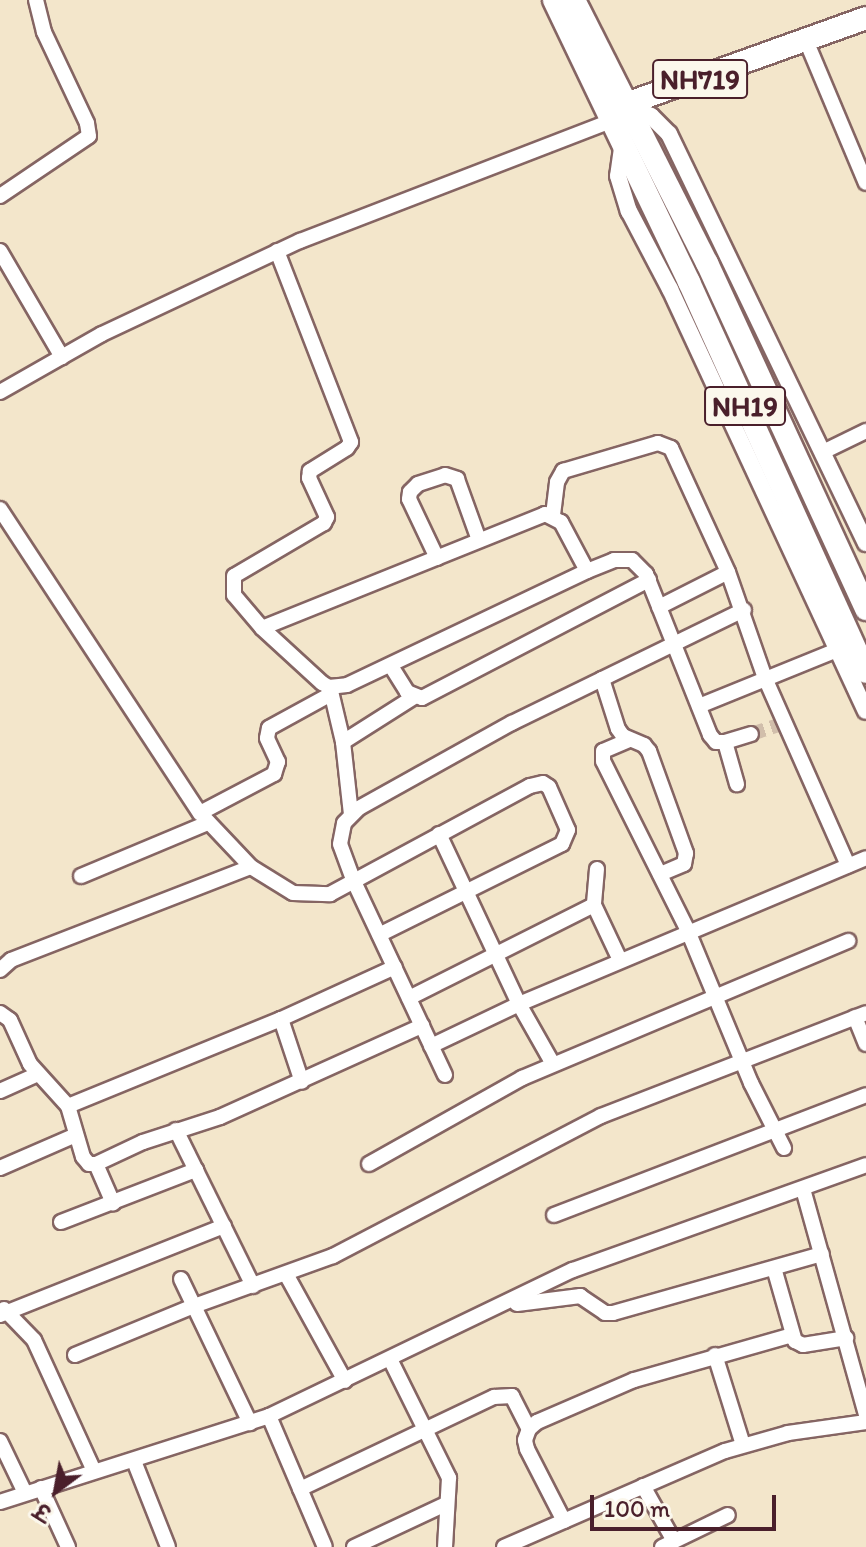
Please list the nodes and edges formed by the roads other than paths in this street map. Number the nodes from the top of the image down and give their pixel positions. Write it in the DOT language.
graph roads {
  1 [pos="36,0"];
  2 [pos="554,0"];
  3 [pos="574,0"];
  4 [pos="866,18"];
  5 [pos="866,33"];
  6 [pos="810,50"];
  7 [pos="774,54"];
  8 [pos="619,112"];
  9 [pos="623,141"];
  10 [pos="866,183"];
  11 [pos="0,196"];
  12 [pos="0,251"];
  13 [pos="277,251"];
  14 [pos="62,357"];
  15 [pos="0,392"];
  16 [pos="866,431"];
  17 [pos="823,452"];
  18 [pos="0,509"];
  19 [pos="553,515"];
  20 [pos="479,540"];
  21 [pos="866,543"];
  22 [pos="437,558"];
  23 [pos="587,571"];
  24 [pos="728,572"];
  25 [pos="649,580"];
  26 [pos="659,607"];
  27 [pos="866,609"];
  28 [pos="744,610"];
  29 [pos="262,628"];
  30 [pos="674,644"];
  31 [pos="837,650"];
  32 [pos="391,666"];
  33 [pos="866,672"];
  34 [pos="765,678"];
  35 [pos="602,679"];
  36 [pos="330,690"];
  37 [pos="414,697"];
  38 [pos="699,706"];
  39 [pos="866,711"];
  40 [pos="751,734"];
  41 [pos="629,740"];
  42 [pos="343,742"];
  43 [pos="725,742"];
  44 [pos="737,784"];
  45 [pos="351,814"];
  46 [pos="204,818"];
  47 [pos="439,834"];
  48 [pos="866,858"];
  49 [pos="848,865"];
  50 [pos="251,867"];
  51 [pos="597,869"];
  52 [pos="660,874"];
  53 [pos="81,876"];
  54 [pos="354,882"];
  55 [pos="468,892"];
  56 [pos="594,905"];
  57 [pos="688,931"];
  58 [pos="379,935"];
  59 [pos="848,941"];
  60 [pos="497,952"];
  61 [pos="620,960"];
  62 [pos="395,967"];
  63 [pos="0,970"];
  64 [pos="716,996"];
  65 [pos="409,998"];
  66 [pos="519,1004"];
  67 [pos="0,1013"];
  68 [pos="861,1015"];
  69 [pos="281,1019"];
  70 [pos="422,1026"];
  71 [pos="866,1044"];
  72 [pos="431,1046"];
  73 [pos="742,1060"];
  74 [pos="553,1064"];
  75 [pos="38,1074"];
  76 [pos="445,1075"];
  77 [pos="302,1082"];
  78 [pos="0,1091"];
  79 [pos="866,1095"];
  80 [pos="68,1106"];
  81 [pos="774,1128"];
  82 [pos="176,1130"];
  83 [pos="76,1135"];
  84 [pos="784,1148"];
  85 [pos="96,1164"];
  86 [pos="369,1164"];
  87 [pos="866,1165"];
  88 [pos="0,1168"];
  89 [pos="196,1170"];
  90 [pos="803,1189"];
  91 [pos="113,1203"];
  92 [pos="554,1215"];
  93 [pos="61,1222"];
  94 [pos="224,1226"];
  95 [pos="822,1254"];
  96 [pos="774,1268"];
  97 [pos="286,1274"];
  98 [pos="181,1279"];
  99 [pos="253,1286"];
  100 [pos="507,1305"];
  101 [pos="194,1306"];
  102 [pos="3,1311"];
  103 [pos="792,1335"];
  104 [pos="846,1338"];
  105 [pos="75,1355"];
  106 [pos="715,1355"];
  107 [pos="390,1359"];
  108 [pos="345,1381"];
  109 [pos="866,1415"];
  110 [pos="269,1416"];
  111 [pos="866,1422"];
  112 [pos="250,1423"];
  113 [pos="529,1429"];
  114 [pos="423,1431"];
  115 [pos="0,1441"];
  116 [pos="743,1445"];
  117 [pos="134,1461"];
  118 [pos="94,1471"];
  119 [pos="643,1486"];
  120 [pos="41,1488"];
  121 [pos="300,1489"];
  122 [pos="25,1493"];
  123 [pos="0,1502"];
  124 [pos="446,1504"];
  125 [pos="728,1515"];
  126 [pos="564,1521"];
  127 [pos="668,1544"];
  128 [pos="68,1547"];
  129 [pos="168,1547"];
  130 [pos="325,1547"];
  131 [pos="354,1547"];
  132 [pos="445,1547"];
  133 [pos="504,1547"];
  1 -- 11 [label="street"];
  2 -- 8 [label="highway, NH19"];
  3 -- 8 [label="highway, NH19"];
  4 -- 7 [label="highway, NH719"];
  5 -- 6 [label="highway, NH719"];
  6 -- 7 [label="highway, NH719"];
  6 -- 10 [label="street"];
  7 -- 8 [label="highway, NH719"];
  8 -- 9 [label="highway, NH19"];
  8 -- 13 [label="street"];
  8 -- 17 [label="street"];
  8 -- 27 [label="highway, NH19"];
  9 -- 31 [label="street"];
  9 -- 33 [label="highway, NH19"];
  12 -- 14 [label="street"];
  13 -- 14 [label="street"];
  13 -- 29 [label="street"];
  14 -- 15 [label="street"];
  16 -- 17 [label="street"];
  17 -- 21 [label="street"];
  18 -- 46 [label="street"];
  19 -- 20 [label="street"];
  19 -- 23 [label="street"];
  19 -- 24 [label="street"];
  20 -- 22 [label="street"];
  20 -- 22 [label="street"];
  22 -- 29 [label="street"];
  23 -- 25 [label="street"];
  23 -- 32 [label="street"];
  24 -- 26 [label="street"];
  24 -- 28 [label="street"];
  25 -- 26 [label="street"];
  25 -- 37 [label="street"];
  26 -- 30 [label="street"];
  28 -- 30 [label="street"];
  28 -- 34 [label="street"];
  29 -- 36 [label="street"];
  30 -- 35 [label="street"];
  30 -- 38 [label="street"];
  31 -- 34 [label="street"];
  31 -- 39 [label="street"];
  32 -- 36 [label="street"];
  32 -- 37 [label="street"];
  34 -- 38 [label="street"];
  34 -- 49 [label="street"];
  35 -- 41 [label="street"];
  35 -- 45 [label="street"];
  36 -- 42 [label="street"];
  36 -- 46 [label="street"];
  37 -- 42 [label="street"];
  38 -- 43 [label="street"];
  40 -- 43 [label="street"];
  41 -- 52 [label="street"];
  41 -- 52 [label="street"];
  42 -- 45 [label="street"];
  43 -- 44 [label="street"];
  45 -- 54 [label="street"];
  46 -- 50 [label="street"];
  46 -- 53 [label="street"];
  47 -- 54 [label="street"];
  47 -- 55 [label="street"];
  47 -- 55 [label="street"];
  48 -- 49 [label="street"];
  49 -- 57 [label="street"];
  50 -- 54 [label="street"];
  50 -- 63 [label="street"];
  51 -- 56 [label="street"];
  52 -- 57 [label="street"];
  54 -- 58 [label="street"];
  55 -- 58 [label="street"];
  55 -- 60 [label="street"];
  56 -- 60 [label="street"];
  56 -- 61 [label="street"];
  57 -- 61 [label="street"];
  57 -- 64 [label="street"];
  58 -- 62 [label="street"];
  59 -- 64 [label="street"];
  60 -- 65 [label="street"];
  60 -- 66 [label="street"];
  61 -- 66 [label="street"];
  62 -- 65 [label="street"];
  62 -- 69 [label="street"];
  64 -- 73 [label="street"];
  64 -- 74 [label="street"];
  65 -- 70 [label="street"];
  66 -- 72 [label="street"];
  66 -- 74 [label="street"];
  67 -- 75 [label="street"];
  68 -- 71 [label="street"];
  68 -- 73 [label="street"];
  69 -- 77 [label="street"];
  69 -- 80 [label="street"];
  70 -- 72 [label="street"];
  70 -- 77 [label="street"];
  72 -- 76 [label="street"];
  73 -- 81 [label="street"];
  73 -- 97 [label="street"];
  74 -- 86 [label="street"];
  75 -- 78 [label="street"];
  75 -- 80 [label="street"];
  77 -- 82 [label="street"];
  79 -- 81 [label="street"];
  80 -- 83 [label="street"];
  81 -- 84 [label="street"];
  81 -- 92 [label="street"];
  82 -- 85 [label="street"];
  82 -- 89 [label="street"];
  83 -- 85 [label="street"];
  83 -- 88 [label="street"];
  85 -- 91 [label="street"];
  87 -- 90 [label="street"];
  89 -- 91 [label="street"];
  89 -- 94 [label="street"];
  90 -- 95 [label="street"];
  90 -- 100 [label="street"];
  91 -- 93 [label="street"];
  94 -- 99 [label="street"];
  94 -- 102 [label="street"];
  95 -- 96 [label="street"];
  95 -- 104 [label="street"];
  96 -- 100 [label="street"];
  96 -- 103 [label="street"];
  97 -- 99 [label="street"];
  97 -- 108 [label="street"];
  98 -- 101 [label="street"];
  99 -- 101 [label="street"];
  100 -- 107 [label="street"];
  101 -- 105 [label="street"];
  101 -- 112 [label="street"];
  102 -- 118 [label="street"];
  103 -- 104 [label="street"];
  103 -- 106 [label="street"];
  104 -- 109 [label="street"];
  106 -- 113 [label="street"];
  106 -- 116 [label="street"];
  107 -- 108 [label="street"];
  107 -- 114 [label="street"];
  108 -- 110 [label="street"];
  110 -- 112 [label="street"];
  110 -- 121 [label="street"];
  111 -- 116 [label="street"];
  112 -- 117 [label="street"];
  113 -- 114 [label="street"];
  113 -- 126 [label="street"];
  114 -- 121 [label="street"];
  114 -- 124 [label="street"];
  115 -- 122 [label="street"];
  116 -- 119 [label="street"];
  117 -- 118 [label="street"];
  117 -- 129 [label="street"];
  118 -- 120 [label="street"];
  119 -- 126 [label="street"];
  119 -- 127 [label="street"];
  120 -- 122 [label="street"];
  120 -- 128 [label="street"];
  121 -- 130 [label="street"];
  122 -- 123 [label="street"];
  124 -- 131 [label="street"];
  124 -- 132 [label="street"];
  125 -- 127 [label="street"];
  126 -- 133 [label="street"];
}
